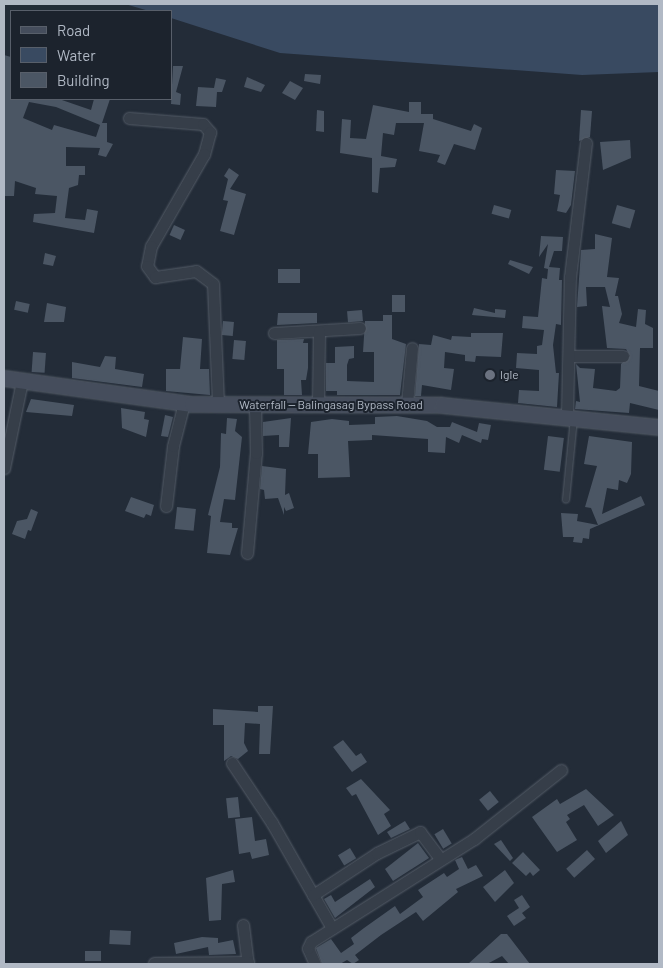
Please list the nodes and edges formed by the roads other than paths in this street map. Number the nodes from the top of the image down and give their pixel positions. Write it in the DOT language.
graph roads {
  1 [pos="129,118"];
  2 [pos="586,143"];
  3 [pos="360,328"];
  4 [pos="319,331"];
  5 [pos="274,332"];
  6 [pos="412,348"];
  7 [pos="570,356"];
  8 [pos="623,356"];
  9 [pos="4,378"];
  10 [pos="22,381"];
  11 [pos="184,403"];
  12 [pos="318,404"];
  13 [pos="407,404"];
  14 [pos="218,405"];
  15 [pos="255,405"];
  16 [pos="571,416"];
  17 [pos="659,427"];
  18 [pos="4,468"];
  19 [pos="566,500"];
  20 [pos="166,506"];
  21 [pos="247,553"];
  22 [pos="232,763"];
  23 [pos="562,770"];
  24 [pos="440,859"];
  25 [pos="313,895"];
  26 [pos="242,925"];
  27 [pos="332,928"];
  28 [pos="154,963"];
  29 [pos="248,963"];
  30 [pos="315,964"];
  1 -- 14 [label="street"];
  2 -- 7 [label="street"];
  3 -- 4 [label="street"];
  4 -- 5 [label="street"];
  4 -- 12 [label="street"];
  6 -- 13 [label="street"];
  7 -- 8 [label="street"];
  7 -- 16 [label="street"];
  9 -- 10 [label="main road, Waterfall ‒ Balingasag Bypass Road"];
  10 -- 11 [label="main road, Waterfall ‒ Balingasag Bypass Road"];
  10 -- 18 [label="street"];
  11 -- 14 [label="main road, Waterfall ‒ Balingasag Bypass Road"];
  11 -- 20 [label="street"];
  12 -- 13 [label="main road, Waterfall ‒ Balingasag Bypass Road"];
  12 -- 15 [label="main road, Waterfall ‒ Balingasag Bypass Road"];
  13 -- 16 [label="main road, Waterfall ‒ Balingasag Bypass Road"];
  14 -- 15 [label="main road, Waterfall ‒ Balingasag Bypass Road"];
  15 -- 21 [label="street"];
  16 -- 17 [label="main road, Waterfall ‒ Balingasag Bypass Road"];
  16 -- 19 [label="lane"];
  22 -- 25 [label="street"];
  23 -- 24 [label="street"];
  24 -- 25 [label="street"];
  24 -- 27 [label="street"];
  25 -- 27 [label="street"];
  26 -- 29 [label="street"];
  27 -- 30 [label="street"];
  28 -- 29 [label="street"];
}
